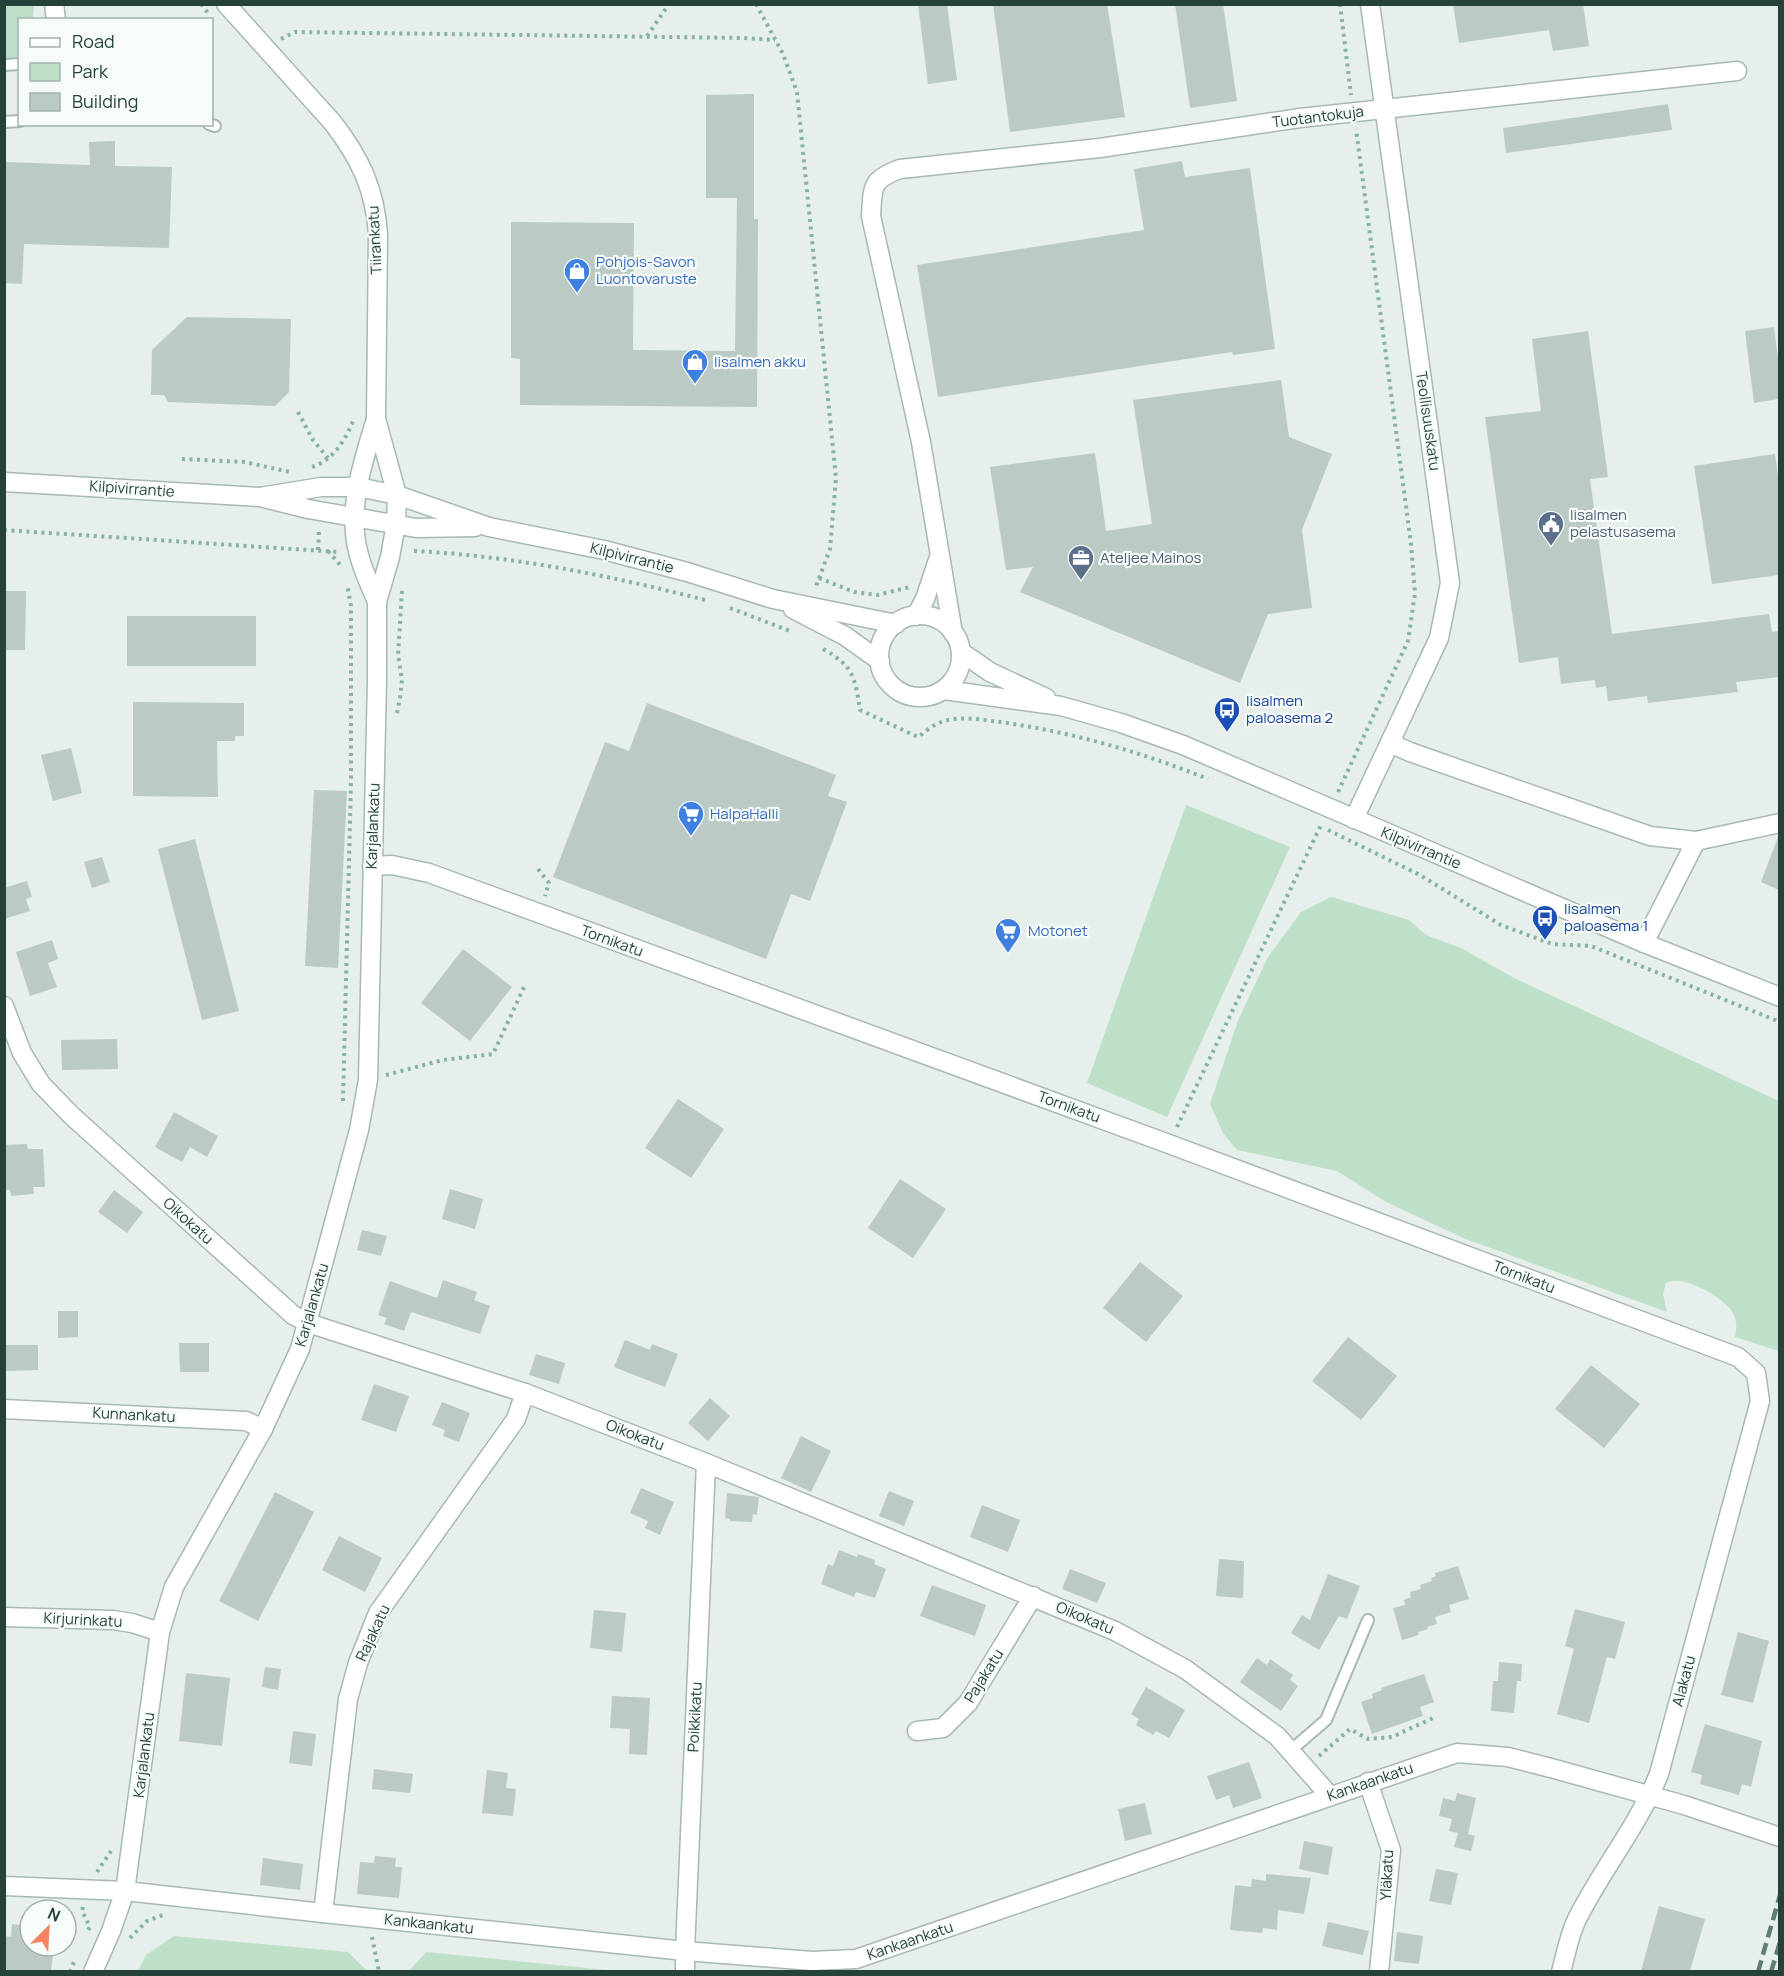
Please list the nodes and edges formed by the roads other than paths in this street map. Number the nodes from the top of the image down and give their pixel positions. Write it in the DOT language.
graph roads {
  1 [pos="226,4"];
  2 [pos="1370,4"];
  3 [pos="1737,71"];
  4 [pos="1385,109"];
  5 [pos="376,420"];
  6 [pos="4,482"];
  7 [pos="358,487"];
  8 [pos="398,495"];
  9 [pos="260,497"];
  10 [pos="354,516"];
  11 [pos="396,524"];
  12 [pos="489,527"];
  13 [pos="940,553"];
  14 [pos="377,602"];
  15 [pos="807,611"];
  16 [pos="916,616"];
  17 [pos="896,624"];
  18 [pos="953,633"];
  19 [pos="961,652"];
  20 [pos="880,661"];
  21 [pos="944,690"];
  22 [pos="1061,706"];
  23 [pos="1389,742"];
  24 [pos="1354,819"];
  25 [pos="1779,823"];
  26 [pos="1696,841"];
  27 [pos="372,866"];
  28 [pos="1644,943"];
  29 [pos="1779,997"];
  30 [pos="4,1006"];
  31 [pos="308,1323"];
  32 [pos="1756,1373"];
  33 [pos="525,1393"];
  34 [pos="4,1408"];
  35 [pos="263,1429"];
  36 [pos="706,1463"];
  37 [pos="1033,1596"];
  38 [pos="4,1617"];
  39 [pos="1368,1620"];
  40 [pos="160,1632"];
  41 [pos="917,1731"];
  42 [pos="1290,1751"];
  43 [pos="1368,1782"];
  44 [pos="1650,1795"];
  45 [pos="1330,1796"];
  46 [pos="1779,1837"];
  47 [pos="4,1886"];
  48 [pos="125,1891"];
  49 [pos="322,1913"];
  50 [pos="685,1951"];
  51 [pos="93,1971"];
  52 [pos="685,1971"];
  53 [pos="1379,1971"];
  54 [pos="1561,1971"];
  1 -- 5 [label="street, Tiirankatu"];
  2 -- 4 [label="street, Teollisuuskatu"];
  3 -- 4 [label="street, Tuotantokuja"];
  4 -- 13 [label="street, Tuotantokuja"];
  4 -- 23 [label="street, Teollisuuskatu"];
  5 -- 7 [label="street, Tiirankatu"];
  5 -- 8 [label="street, Tiirankatu"];
  6 -- 9 [label="street, Kilpivirrantie"];
  7 -- 8 [label="street, Kilpivirrantie"];
  7 -- 9 [label="street, Kilpivirrantie"];
  7 -- 10 [label="street, Karjalankatu"];
  8 -- 11 [label="street, Tiirankatu"];
  8 -- 12 [label="street, Kilpivirrantie"];
  9 -- 10 [label="street, Kilpivirrantie"];
  10 -- 11 [label="street, Kilpivirrantie"];
  10 -- 14 [label="street, Karjalankatu"];
  11 -- 12 [label="street, Kilpivirrantie"];
  11 -- 14 [label="street, Karjalankatu"];
  12 -- 15 [label="street, Kilpivirrantie"];
  13 -- 16 [label="street"];
  13 -- 18 [label="street"];
  14 -- 27 [label="street, Karjalankatu"];
  15 -- 17 [label="street, Kilpivirrantie"];
  15 -- 20 [label="street, Kilpivirrantie"];
  16 -- 17 [label="street"];
  16 -- 18 [label="street"];
  17 -- 20 [label="street"];
  18 -- 19 [label="street"];
  19 -- 21 [label="street"];
  19 -- 22 [label="street, Kilpivirrantie"];
  20 -- 21 [label="street"];
  21 -- 22 [label="street, Kilpivirrantie"];
  22 -- 24 [label="street, Kilpivirrantie"];
  23 -- 24 [label="street, Teollisuuskatu"];
  23 -- 26 [label="street"];
  24 -- 28 [label="street, Kilpivirrantie"];
  25 -- 26 [label="street"];
  26 -- 28 [label="street"];
  27 -- 31 [label="street, Karjalankatu"];
  27 -- 32 [label="street, Tornikatu"];
  28 -- 29 [label="street, Kilpivirrantie"];
  30 -- 31 [label="street, Oikokatu"];
  31 -- 33 [label="street, Oikokatu"];
  31 -- 35 [label="street, Karjalankatu"];
  32 -- 44 [label="street, Alakatu"];
  33 -- 36 [label="street, Oikokatu"];
  33 -- 49 [label="street, Rajakatu"];
  34 -- 35 [label="street, Kunnankatu"];
  35 -- 40 [label="street, Karjalankatu"];
  36 -- 37 [label="street, Oikokatu"];
  36 -- 50 [label="street, Poikkikatu"];
  37 -- 41 [label="street, Pajakatu"];
  37 -- 42 [label="street, Oikokatu"];
  38 -- 40 [label="street, Kirjurinkatu"];
  39 -- 42 [label="lane"];
  40 -- 48 [label="street, Karjalankatu"];
  42 -- 45 [label="street, Oikokatu"];
  43 -- 44 [label="street, Kankaankatu"];
  43 -- 45 [label="street, Kankaankatu"];
  43 -- 53 [label="street, Yläkatu"];
  44 -- 46 [label="street, Kankaankatu"];
  44 -- 54 [label="street, Alakatu"];
  45 -- 50 [label="street, Kankaankatu"];
  47 -- 48 [label="street, Kankaankatu"];
  48 -- 49 [label="street, Kankaankatu"];
  48 -- 51 [label="street, Karjalankatu"];
  49 -- 50 [label="street, Kankaankatu"];
  50 -- 52 [label="street, Poikkikatu"];
}
